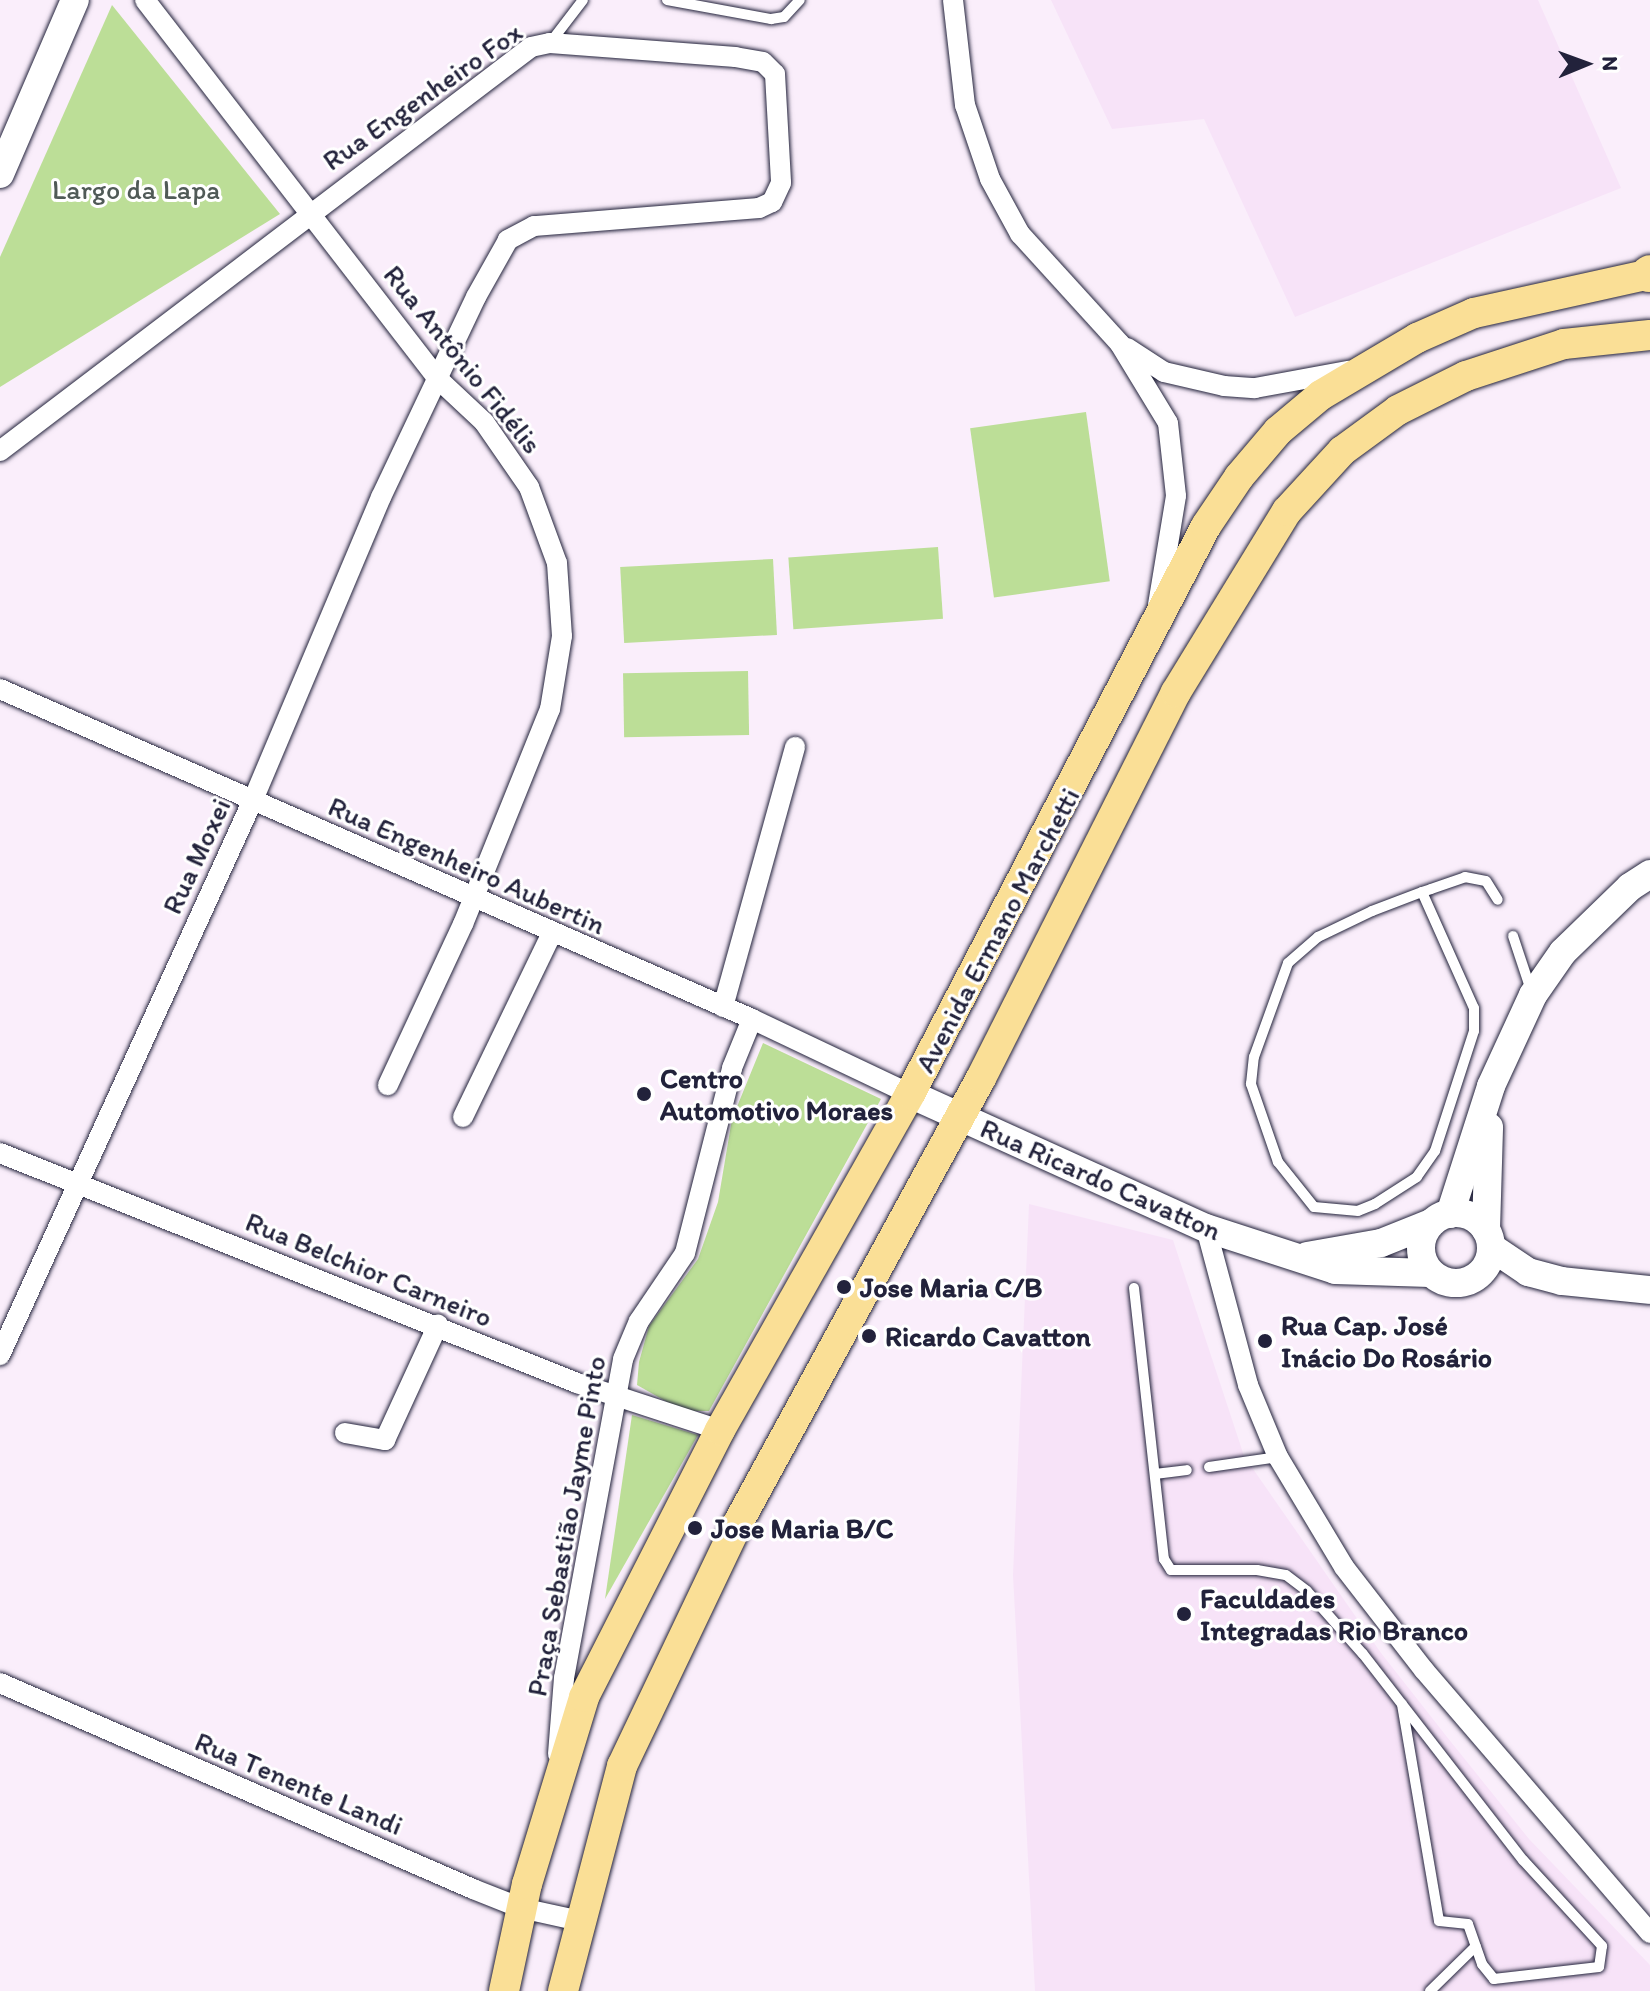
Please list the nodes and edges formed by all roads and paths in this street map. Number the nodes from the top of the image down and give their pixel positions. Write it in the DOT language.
graph roads {
  1 [pos="75,0"];
  2 [pos="145,0"];
  3 [pos="583,0"];
  4 [pos="667,0"];
  5 [pos="800,0"];
  6 [pos="953,0"];
  7 [pos="550,43"];
  8 [pos="0,174"];
  9 [pos="311,209"];
  10 [pos="1650,274"];
  11 [pos="1650,335"];
  12 [pos="1120,344"];
  13 [pos="1358,370"];
  14 [pos="437,378"];
  15 [pos="0,451"];
  16 [pos="1155,630"];
  17 [pos="0,689"];
  18 [pos="795,747"];
  19 [pos="252,802"];
  20 [pos="1650,874"];
  21 [pos="1422,892"];
  22 [pos="472,899"];
  23 [pos="1498,900"];
  24 [pos="552,933"];
  25 [pos="1513,936"];
  26 [pos="1533,995"];
  27 [pos="723,1007"];
  28 [pos="752,1019"];
  29 [pos="388,1085"];
  30 [pos="1491,1086"];
  31 [pos="910,1094"];
  32 [pos="463,1117"];
  33 [pos="960,1117"];
  34 [pos="0,1153"];
  35 [pos="76,1182"];
  36 [pos="1441,1218"];
  37 [pos="1206,1228"];
  38 [pos="1488,1238"];
  39 [pos="1294,1257"];
  40 [pos="1430,1273"];
  41 [pos="1134,1288"];
  42 [pos="1650,1290"];
  43 [pos="438,1325"];
  44 [pos="0,1355"];
  45 [pos="615,1396"];
  46 [pos="720,1430"];
  47 [pos="345,1433"];
  48 [pos="1278,1457"];
  49 [pos="1209,1467"];
  50 [pos="1187,1470"];
  51 [pos="1155,1474"];
  52 [pos="0,1683"];
  53 [pos="1402,1704"];
  54 [pos="556,1782"];
  55 [pos="521,1908"];
  56 [pos="580,1921"];
  57 [pos="1648,1928"];
  58 [pos="1476,1946"];
  59 [pos="504,1991"];
  60 [pos="563,1991"];
  61 [pos="1430,1991"];
  1 -- 8 [label="street"];
  2 -- 9 [label="street, Rua Antônio Fidélis"];
  3 -- 7 [label="lane"];
  4 -- 5 [label="lane"];
  6 -- 12 [label="street"];
  7 -- 9 [label="street, Rua Engenheiro Fox"];
  7 -- 14 [label="street, Rua Engenheiro Fox"];
  9 -- 14 [label="street, Rua Antônio Fidélis"];
  9 -- 15 [label="street"];
  10 -- 13 [label="main road, Avenida Ermano Marchetti"];
  11 -- 33 [label="main road, Avenida Ermano Marchetti"];
  12 -- 13 [label="street"];
  12 -- 16 [label="street"];
  13 -- 16 [label="main road, Avenida Ermano Marchetti"];
  14 -- 19 [label="street, Rua Moxei"];
  14 -- 22 [label="street, Rua Antônio Fidélis"];
  16 -- 31 [label="main road, Avenida Ermano Marchetti"];
  17 -- 19 [label="street, Rua Engenheiro Aubertin"];
  18 -- 27 [label="street"];
  19 -- 22 [label="street, Rua Engenheiro Aubertin"];
  19 -- 35 [label="street, Rua Moxei"];
  20 -- 26 [label="street"];
  21 -- 21 [label="lane"];
  21 -- 23 [label="lane"];
  22 -- 24 [label="street, Rua Engenheiro Aubertin"];
  22 -- 29 [label="street, Rua Antônio Fidélis"];
  24 -- 27 [label="street, Rua Engenheiro Aubertin"];
  24 -- 32 [label="street"];
  25 -- 26 [label="lane"];
  26 -- 30 [label="street"];
  27 -- 28 [label="street, Rua Engenheiro Aubertin"];
  28 -- 31 [label="street, Rua Engenheiro Aubertin"];
  28 -- 45 [label="street, Praça Sebastião Jayme Pinto"];
  30 -- 36 [label="street"];
  30 -- 38 [label="street"];
  31 -- 33 [label="street, Rua Ricardo Cavatton"];
  31 -- 46 [label="main road, Avenida Ermano Marchetti"];
  33 -- 37 [label="street, Rua Ricardo Cavatton"];
  33 -- 56 [label="main road, Avenida Ermano Marchetti"];
  34 -- 35 [label="street, Rua Belchior Carneiro"];
  35 -- 43 [label="street, Rua Belchior Carneiro"];
  35 -- 44 [label="street, Rua Moxei"];
  36 -- 38 [label="street"];
  36 -- 39 [label="street, Rua Ricardo Cavatton"];
  36 -- 40 [label="street"];
  37 -- 39 [label="street, Rua Ricardo Cavatton"];
  37 -- 48 [label="street"];
  38 -- 40 [label="street"];
  38 -- 42 [label="street"];
  39 -- 40 [label="street, Rua Ricardo Cavatton"];
  41 -- 51 [label="lane"];
  43 -- 45 [label="street, Rua Belchior Carneiro"];
  43 -- 47 [label="street"];
  45 -- 46 [label="street, Rua Belchior Carneiro"];
  45 -- 54 [label="street, Praça Sebastião Jayme Pinto"];
  46 -- 54 [label="main road, Avenida Ermano Marchetti"];
  48 -- 49 [label="lane"];
  48 -- 57 [label="street"];
  50 -- 51 [label="lane"];
  51 -- 53 [label="lane"];
  52 -- 55 [label="street, Rua Tenente Landi"];
  53 -- 58 [label="lane"];
  53 -- 58 [label="lane"];
  54 -- 55 [label="main road, Avenida Ermano Marchetti"];
  55 -- 56 [label="street, Rua Tenente Landi"];
  55 -- 59 [label="main road, Avenida Ermano Marchetti"];
  56 -- 60 [label="main road, Avenida Ermano Marchetti"];
  58 -- 61 [label="lane"];
}
